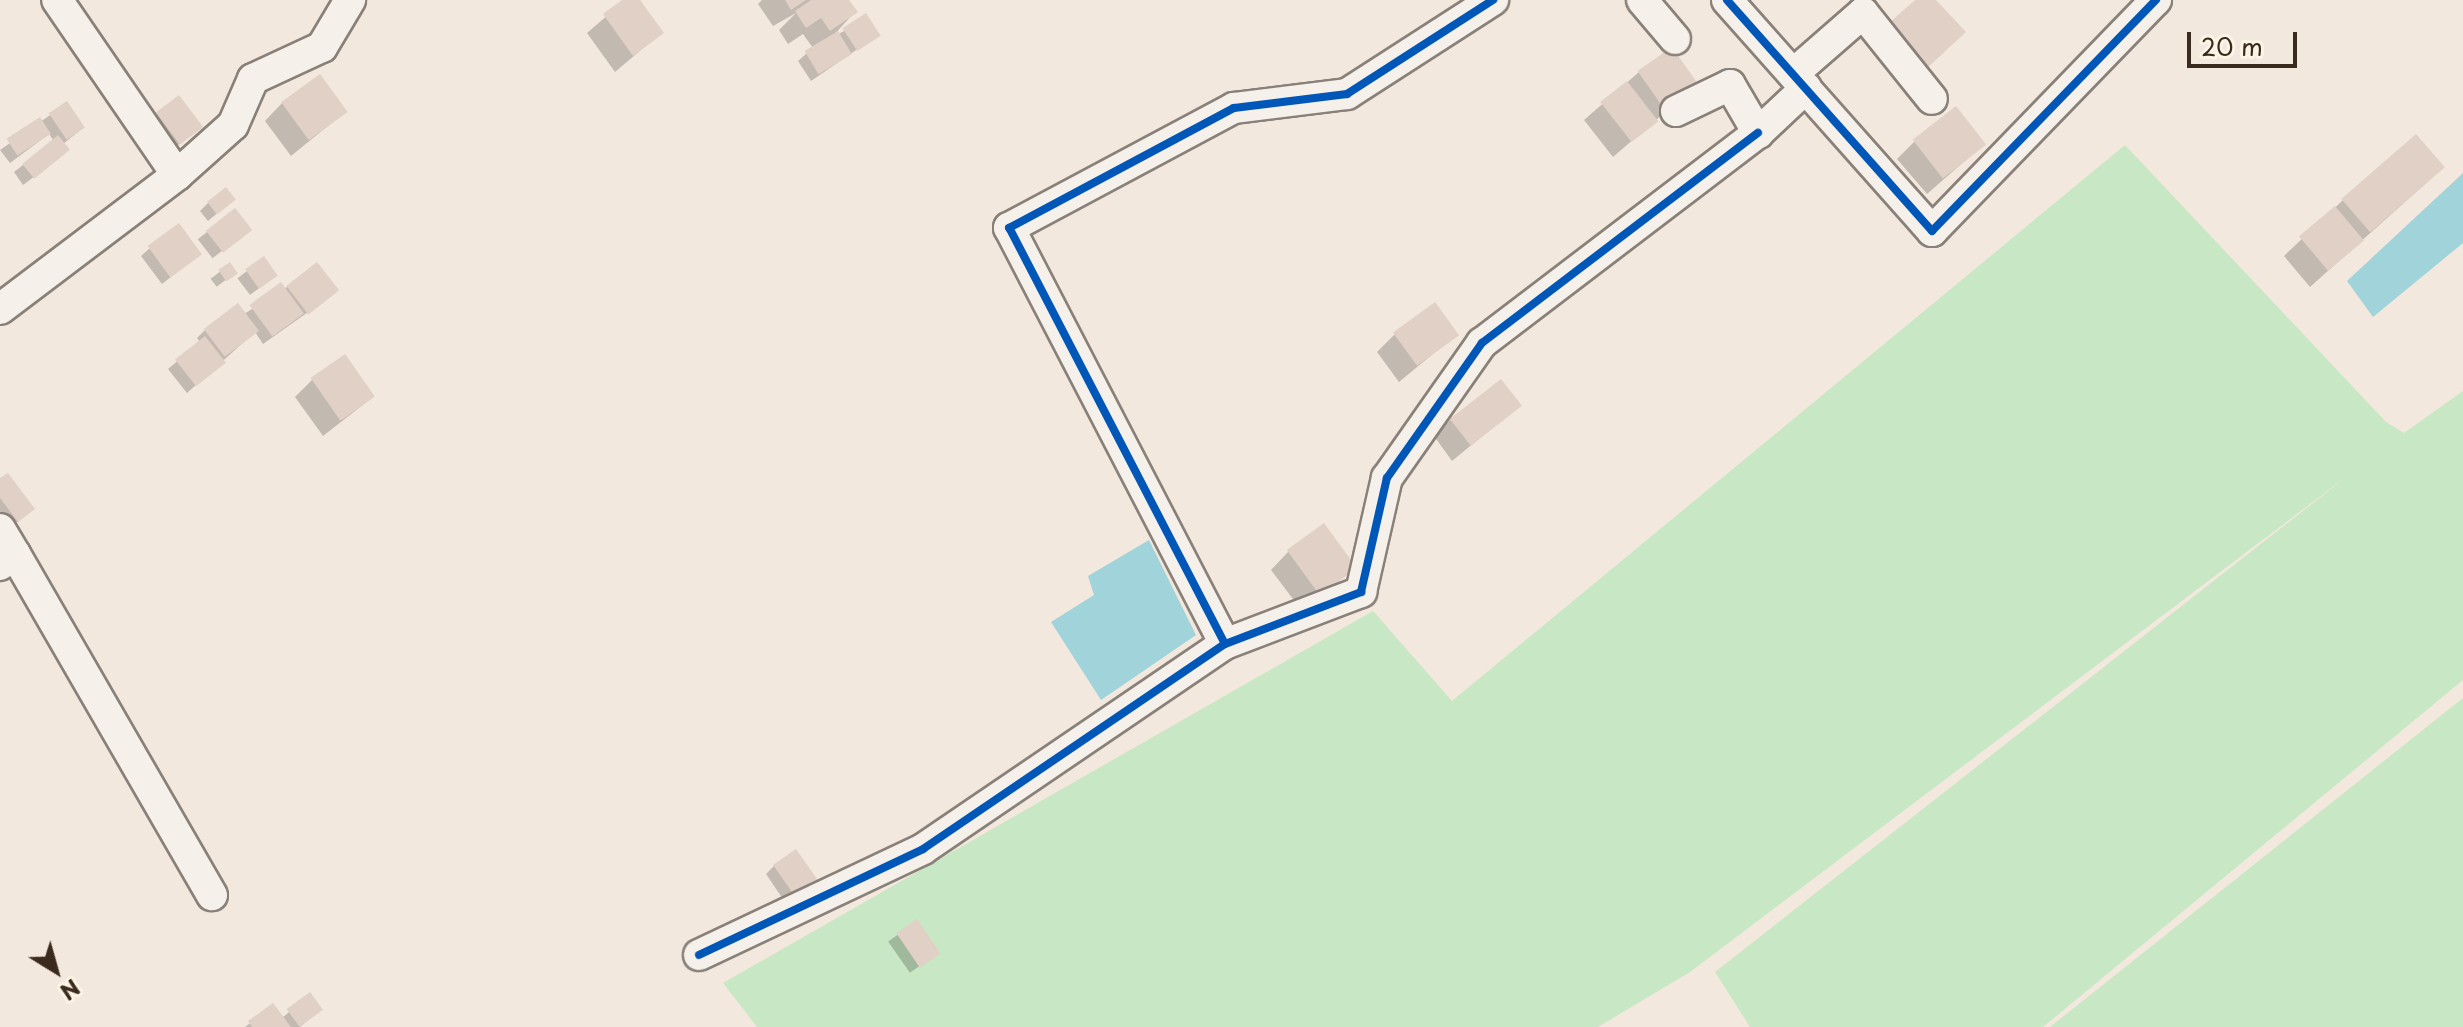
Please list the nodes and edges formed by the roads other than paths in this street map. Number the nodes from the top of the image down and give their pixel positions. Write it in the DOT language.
graph roads {
  1 [pos="57,0"];
  2 [pos="350,0"];
  3 [pos="1493,0"];
  4 [pos="1642,0"];
  5 [pos="1727,0"];
  6 [pos="2156,0"];
  7 [pos="1675,39"];
  8 [pos="1799,81"];
  9 [pos="1932,99"];
  10 [pos="1676,111"];
  11 [pos="1758,133"];
  12 [pos="177,175"];
  13 [pos="0,309"];
  14 [pos="5,549"];
  15 [pos="1225,644"];
  16 [pos="212,895"];
  17 [pos="699,955"];
  1 -- 12 [label="street"];
  2 -- 12 [label="street"];
  3 -- 15 [label="street"];
  4 -- 7 [label="street"];
  5 -- 8 [label="street"];
  6 -- 8 [label="street"];
  8 -- 9 [label="street"];
  8 -- 11 [label="street"];
  10 -- 11 [label="street"];
  11 -- 15 [label="street"];
  12 -- 13 [label="street"];
  14 -- 16 [label="street"];
  15 -- 17 [label="street"];
}
